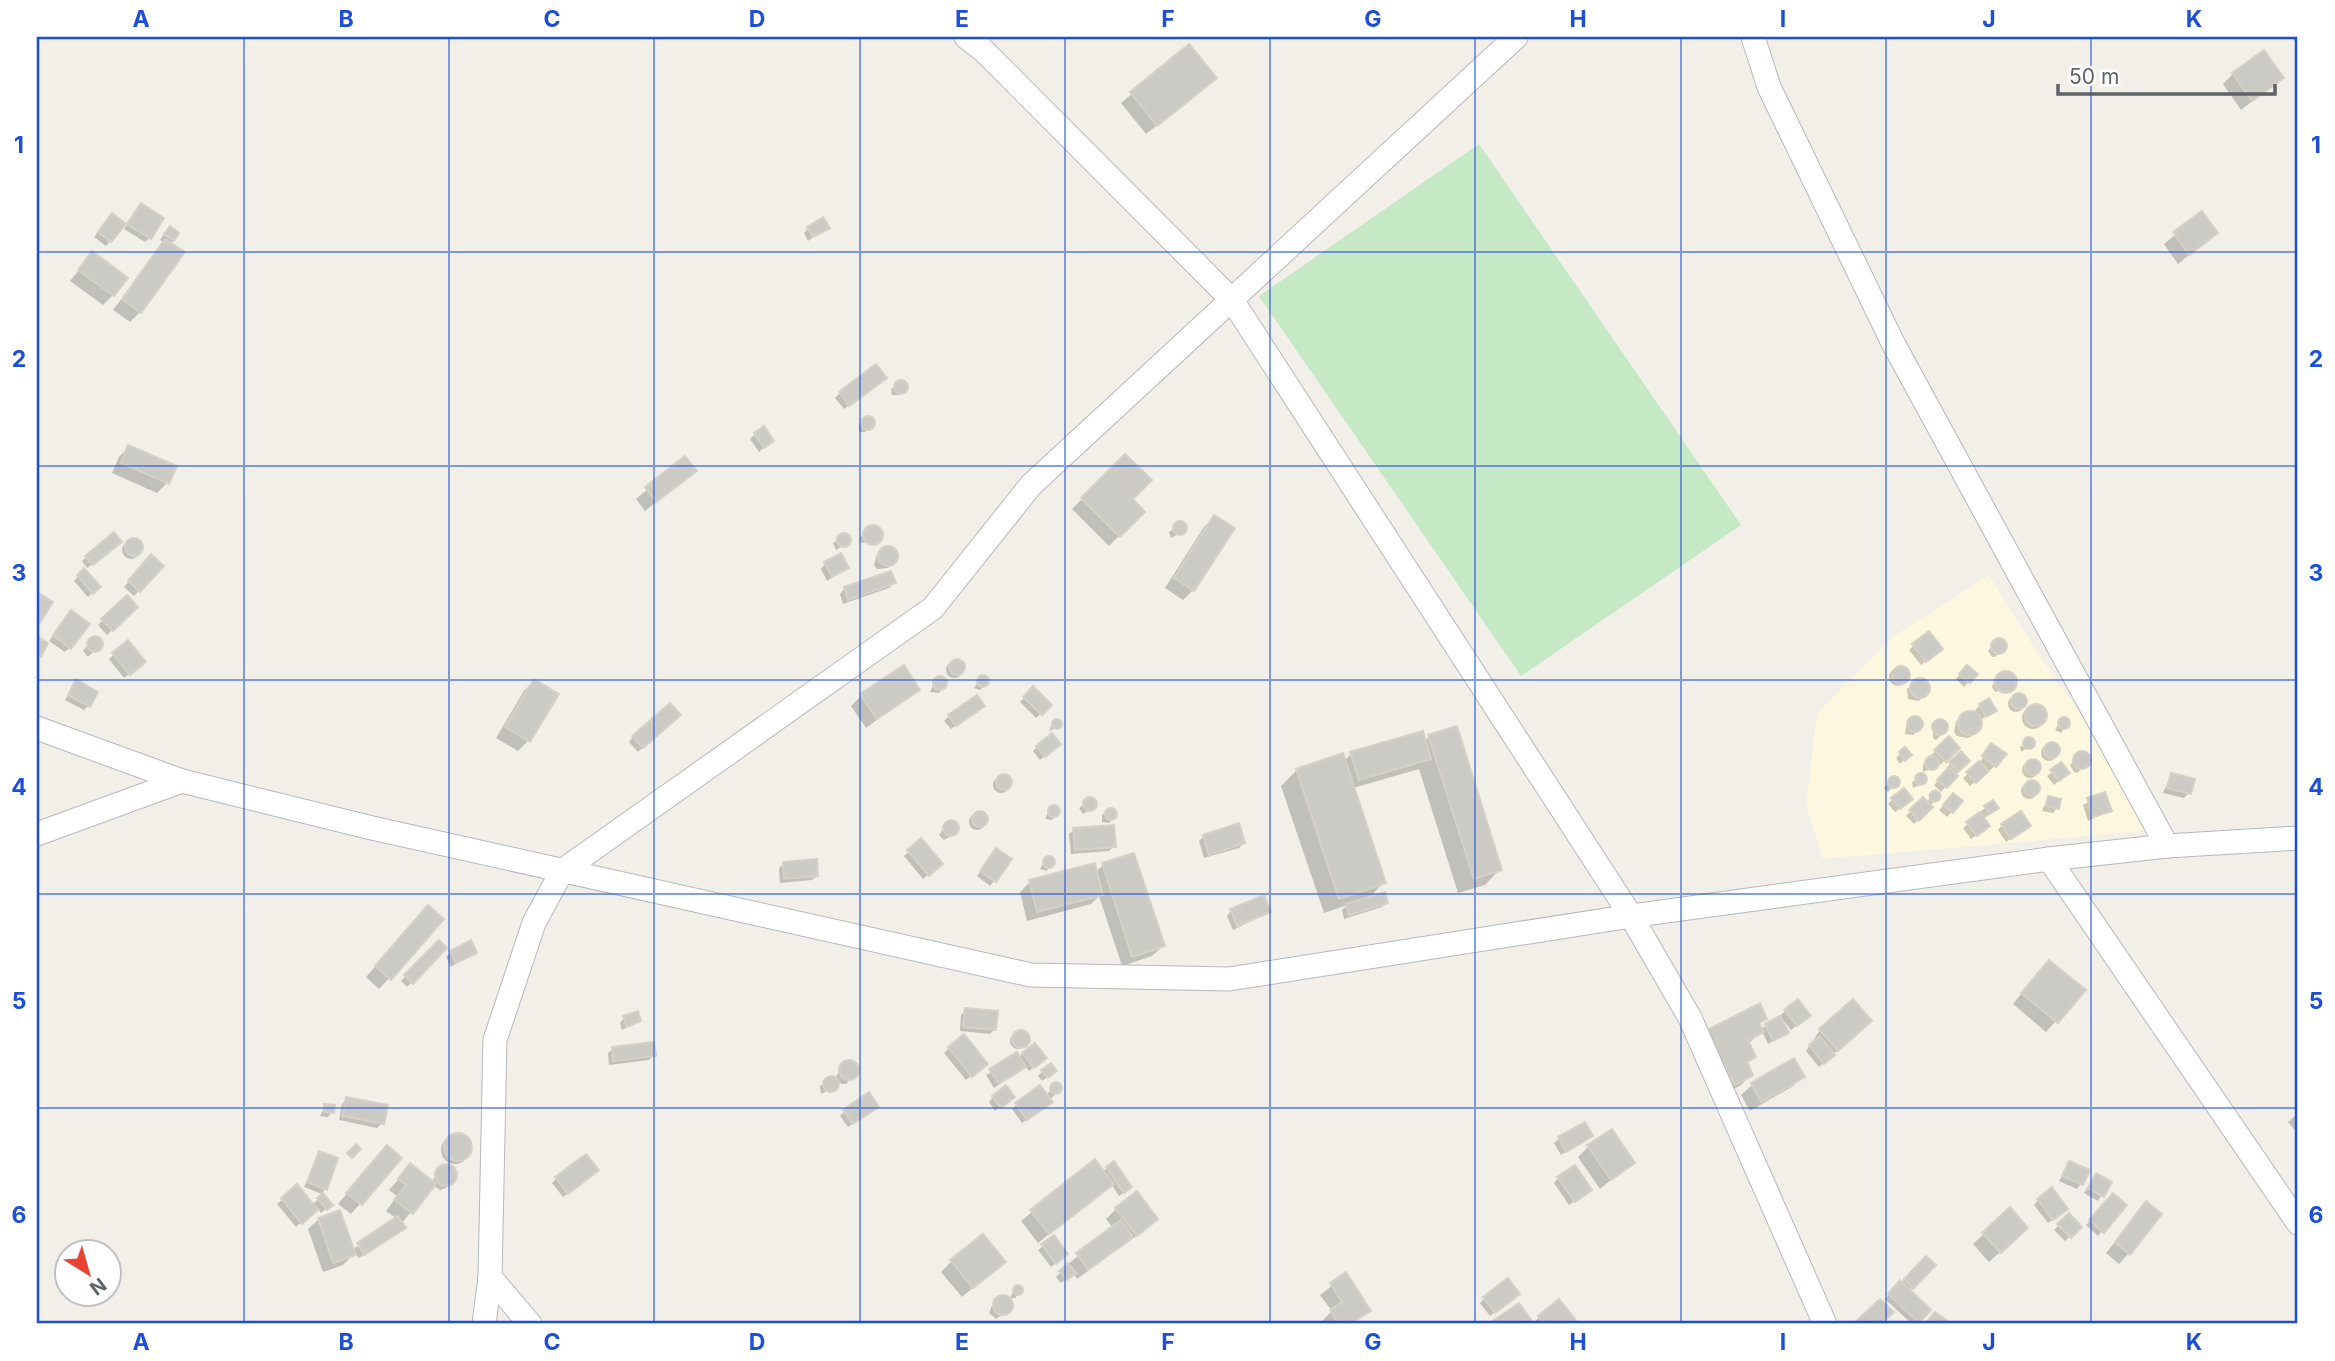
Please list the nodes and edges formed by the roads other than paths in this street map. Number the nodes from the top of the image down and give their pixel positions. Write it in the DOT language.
graph roads {
  1 [pos="966,37"];
  2 [pos="1516,37"];
  3 [pos="1753,37"];
  4 [pos="1231,300"];
  5 [pos="37,728"];
  6 [pos="182,781"];
  7 [pos="37,834"];
  8 [pos="2298,838"];
  9 [pos="2166,846"];
  10 [pos="2049,859"];
  11 [pos="562,871"];
  12 [pos="1631,916"];
  13 [pos="2298,1223"];
  14 [pos="490,1277"];
  15 [pos="484,1324"];
  16 [pos="530,1324"];
  17 [pos="1825,1324"];
  1 -- 4 [label="street"];
  2 -- 4 [label="street"];
  3 -- 9 [label="street"];
  4 -- 11 [label="street"];
  4 -- 12 [label="street"];
  5 -- 6 [label="street"];
  6 -- 7 [label="street"];
  6 -- 11 [label="street"];
  8 -- 9 [label="street"];
  9 -- 10 [label="street"];
  10 -- 12 [label="street"];
  10 -- 13 [label="street"];
  11 -- 12 [label="street"];
  11 -- 14 [label="street"];
  12 -- 17 [label="street"];
  14 -- 15 [label="street"];
  14 -- 16 [label="street"];
}
